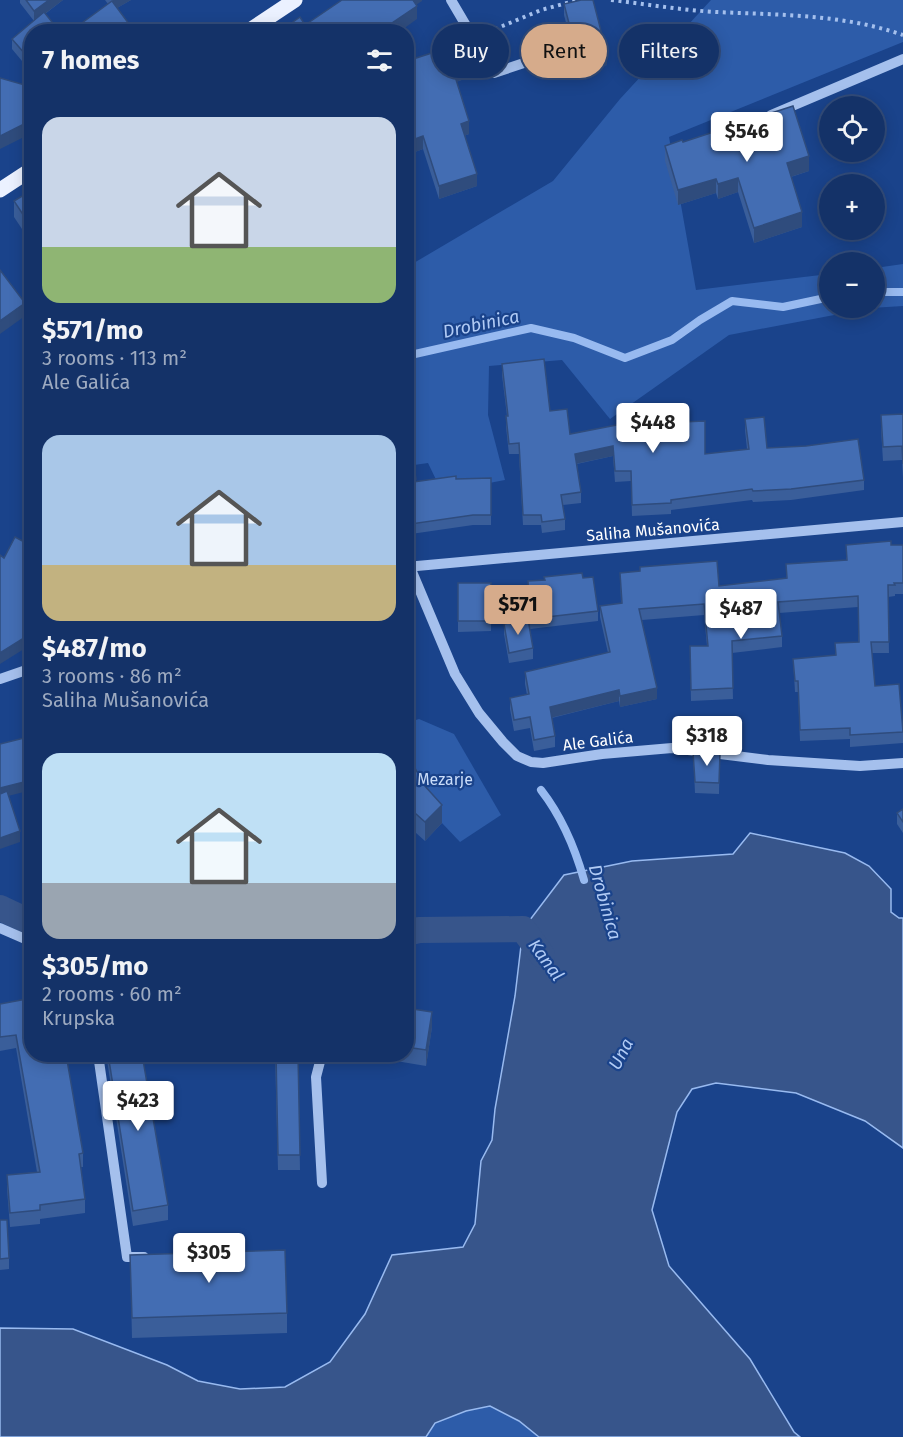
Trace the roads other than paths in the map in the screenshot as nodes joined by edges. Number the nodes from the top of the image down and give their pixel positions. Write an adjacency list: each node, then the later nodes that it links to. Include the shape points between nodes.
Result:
1 (295, 0): 3 (main road)
2 (451, 0): 5 (street, via 494,73)
3 (259, 24)
4 (903, 58): 6 (street)
5 (521, 64)
6 (763, 118)
7 (24, 174): 8 (main road)
8 (0, 190)
9 (903, 522): 10 (street, Saliha Mušanovića)
10 (414, 566)
11 (414, 581): 14 (street, Ale Galića, via 455,674 479,713 517,756 531,762 672,748 848,766)
12 (24, 671): 13 (street)
13 (0, 679)
14 (903, 764)
15 (0, 928): 16 (street)
16 (24, 938)
17 (99, 1062): 20 (street, via 127,1257)
18 (320, 1062): 19 (street, via 316,1077)
19 (322, 1183)
20 (150, 1257)

